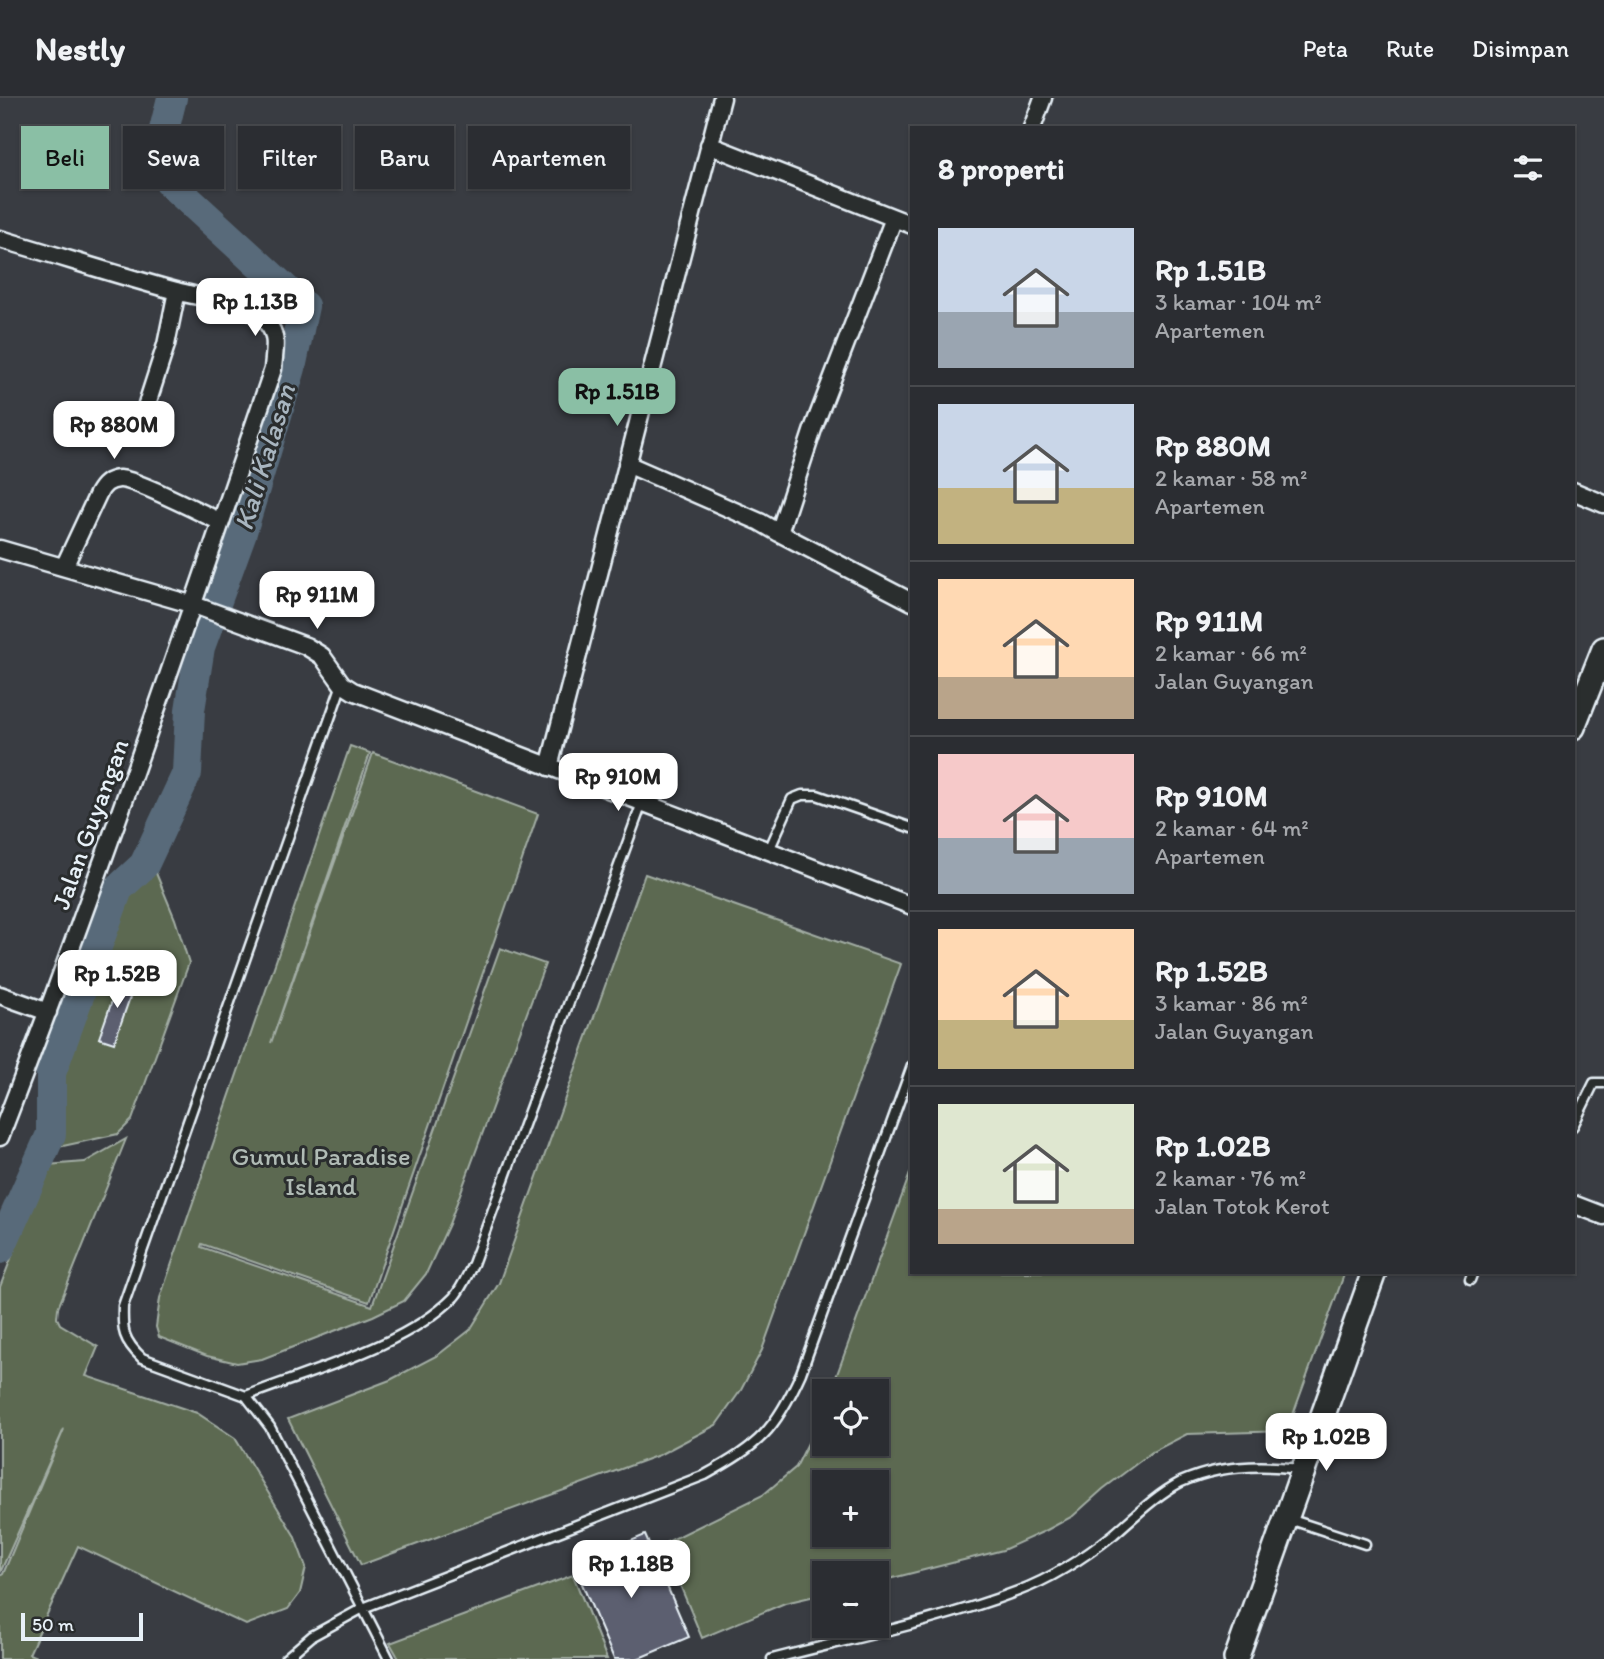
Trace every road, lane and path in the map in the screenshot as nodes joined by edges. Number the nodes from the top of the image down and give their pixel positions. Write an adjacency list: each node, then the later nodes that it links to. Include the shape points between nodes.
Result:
1 (722, 98): 4 (street)
2 (1043, 98): 3 (street)
3 (1033, 126)
4 (709, 145): 5 (street); 10 (street)
5 (894, 218): 6 (street); 14 (street, via 813,429)
6 (910, 224)
7 (0, 239): 8 (street, Jalan Guyangan)
8 (177, 291): 9 (street); 13 (street, Jalan Guyangan, via 252,312 269,325 276,338 273,369)
9 (147, 404)
10 (627, 464): 14 (street); 22 (street)
11 (1575, 492): 12 (street)
12 (1604, 504)
13 (221, 522): 16 (street, via 128,480 110,481 98,494); 18 (street, Jalan Guyangan)
14 (779, 533): 17 (street)
15 (0, 549): 16 (street)
16 (64, 567): 18 (street)
17 (910, 601)
18 (199, 607): 20 (street, via 306,646 322,656); 28 (street, Jalan Guyangan)
19 (1604, 649): 21 (main road)
20 (342, 684): 22 (street); 36 (lane, via 123,1306 122,1331 142,1358)
21 (1575, 722)
22 (549, 767): 23 (street)
23 (642, 803): 25 (street); 36 (lane, via 473,1264 456,1295 432,1316 391,1340)
24 (910, 827): 25 (lane, via 817,794 802,794 792,799)
25 (769, 850): 26 (street)
26 (910, 905)
27 (0, 995): 28 (street)
28 (48, 1012): 32 (street, Jalan Guyangan)
29 (910, 1072): 40 (lane, via 801,1373 766,1435 705,1475)
30 (1604, 1083): 31 (lane, via 1594,1083)
31 (1575, 1122)
32 (0, 1137)
33 (1575, 1205): 34 (street)
34 (1604, 1216)
35 (1373, 1274): 37 (main road)
36 (246, 1396): 40 (lane, via 270,1427)
37 (1304, 1469): 38 (main road); 43 (lane, via 1268,1465 1221,1469 1181,1482 1073,1564 1020,1591)
38 (1286, 1518): 39 (lane); 44 (main road)
39 (1365, 1544)
40 (363, 1608): 41 (lane, via 312,1636); 42 (lane)
41 (285, 1659)
42 (389, 1659)
43 (772, 1659)
44 (1236, 1659)

